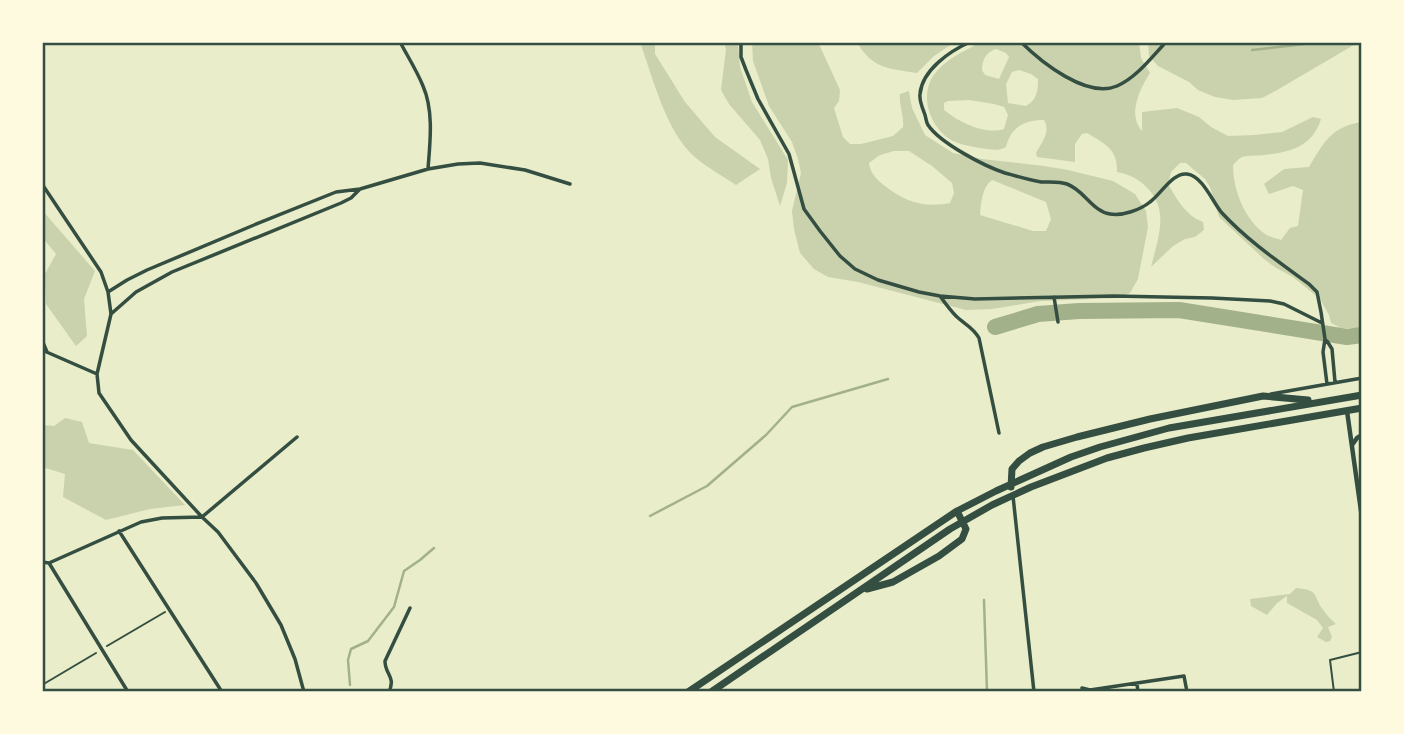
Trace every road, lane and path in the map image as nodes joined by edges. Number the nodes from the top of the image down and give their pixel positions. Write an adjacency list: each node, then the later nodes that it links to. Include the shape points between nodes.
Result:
1 (400, 42): 6 (street, via 426,96)
2 (741, 42): 11 (street, via 741,57 758,99 789,154 804,209 820,231 855,269 878,280)
3 (970, 42): 15 (street, via 948,54 922,85 919,96 928,125 942,139 1004,173 1069,184 1108,214 1129,213 1149,203 1178,175 1194,177 1221,212 1317,292)
4 (1021, 42): 5 (street, via 1076,82 1107,89 1132,77)
5 (1166, 42)
6 (428, 169): 8 (street, via 480,163); 9 (street)
7 (42, 184): 10 (street, via 101,272)
8 (570, 184)
9 (360, 189): 10 (street, via 336,192 254,225 127,279); 13 (street, via 351,198 172,272 136,292)
10 (108, 292): 13 (street)
11 (940, 296): 12 (street); 28 (street, via 979,338)
12 (1054, 298): 14 (street); 15 (street, via 1270,301)
13 (111, 314): 19 (street)
14 (1058, 322)
15 (1322, 323): 16 (street)
16 (1325, 339): 21 (street, via 1332,349); 22 (street)
17 (42, 340): 18 (street)
18 (44, 351): 19 (street)
19 (97, 374): 35 (street, via 100,393 131,440)
20 (1362, 377): 21 (street)
21 (1335, 382): 22 (street)
22 (1327, 384): 24 (street)
23 (1362, 394): 25 (highway)
24 (1263, 396): 25 (highway); 32 (highway, via 1043,447 1019,461 1012,470)
25 (1319, 401): 32 (highway, via 1169,428 1071,457)
26 (1362, 408): 27 (highway)
27 (1346, 411): 31 (street); 33 (highway, via 1144,447)
28 (999, 433)
29 (1362, 435): 31 (street)
30 (297, 437): 35 (street)
31 (1351, 446): 36 (street)
32 (1011, 484): 33 (highway); 34 (highway)
33 (1013, 495): 37 (highway); 53 (street)
34 (957, 511): 37 (highway); 51 (highway)
35 (202, 517): 38 (street, via 162,518); 49 (street, via 256,583 281,625)
36 (1362, 518)
37 (963, 522): 41 (highway); 41 (highway, via 962,539 939,556 893,582)
38 (119, 531): 40 (street); 48 (street)
39 (42, 562): 40 (street)
40 (49, 563): 47 (street)
41 (858, 593): 52 (highway)
42 (410, 608): 50 (street, via 385,661 392,677)
43 (1362, 652): 56 (path, via 1330,660)
44 (1137, 684): 46 (street); 54 (street); 55 (street, via 1184,676)
45 (1082, 688): 46 (street)
46 (1090, 691)
47 (128, 692)
48 (222, 692)
49 (304, 692)
50 (389, 692)
51 (688, 692)
52 (711, 692)
53 (1038, 692)
54 (1138, 692)
55 (1187, 692)
56 (1334, 692)

